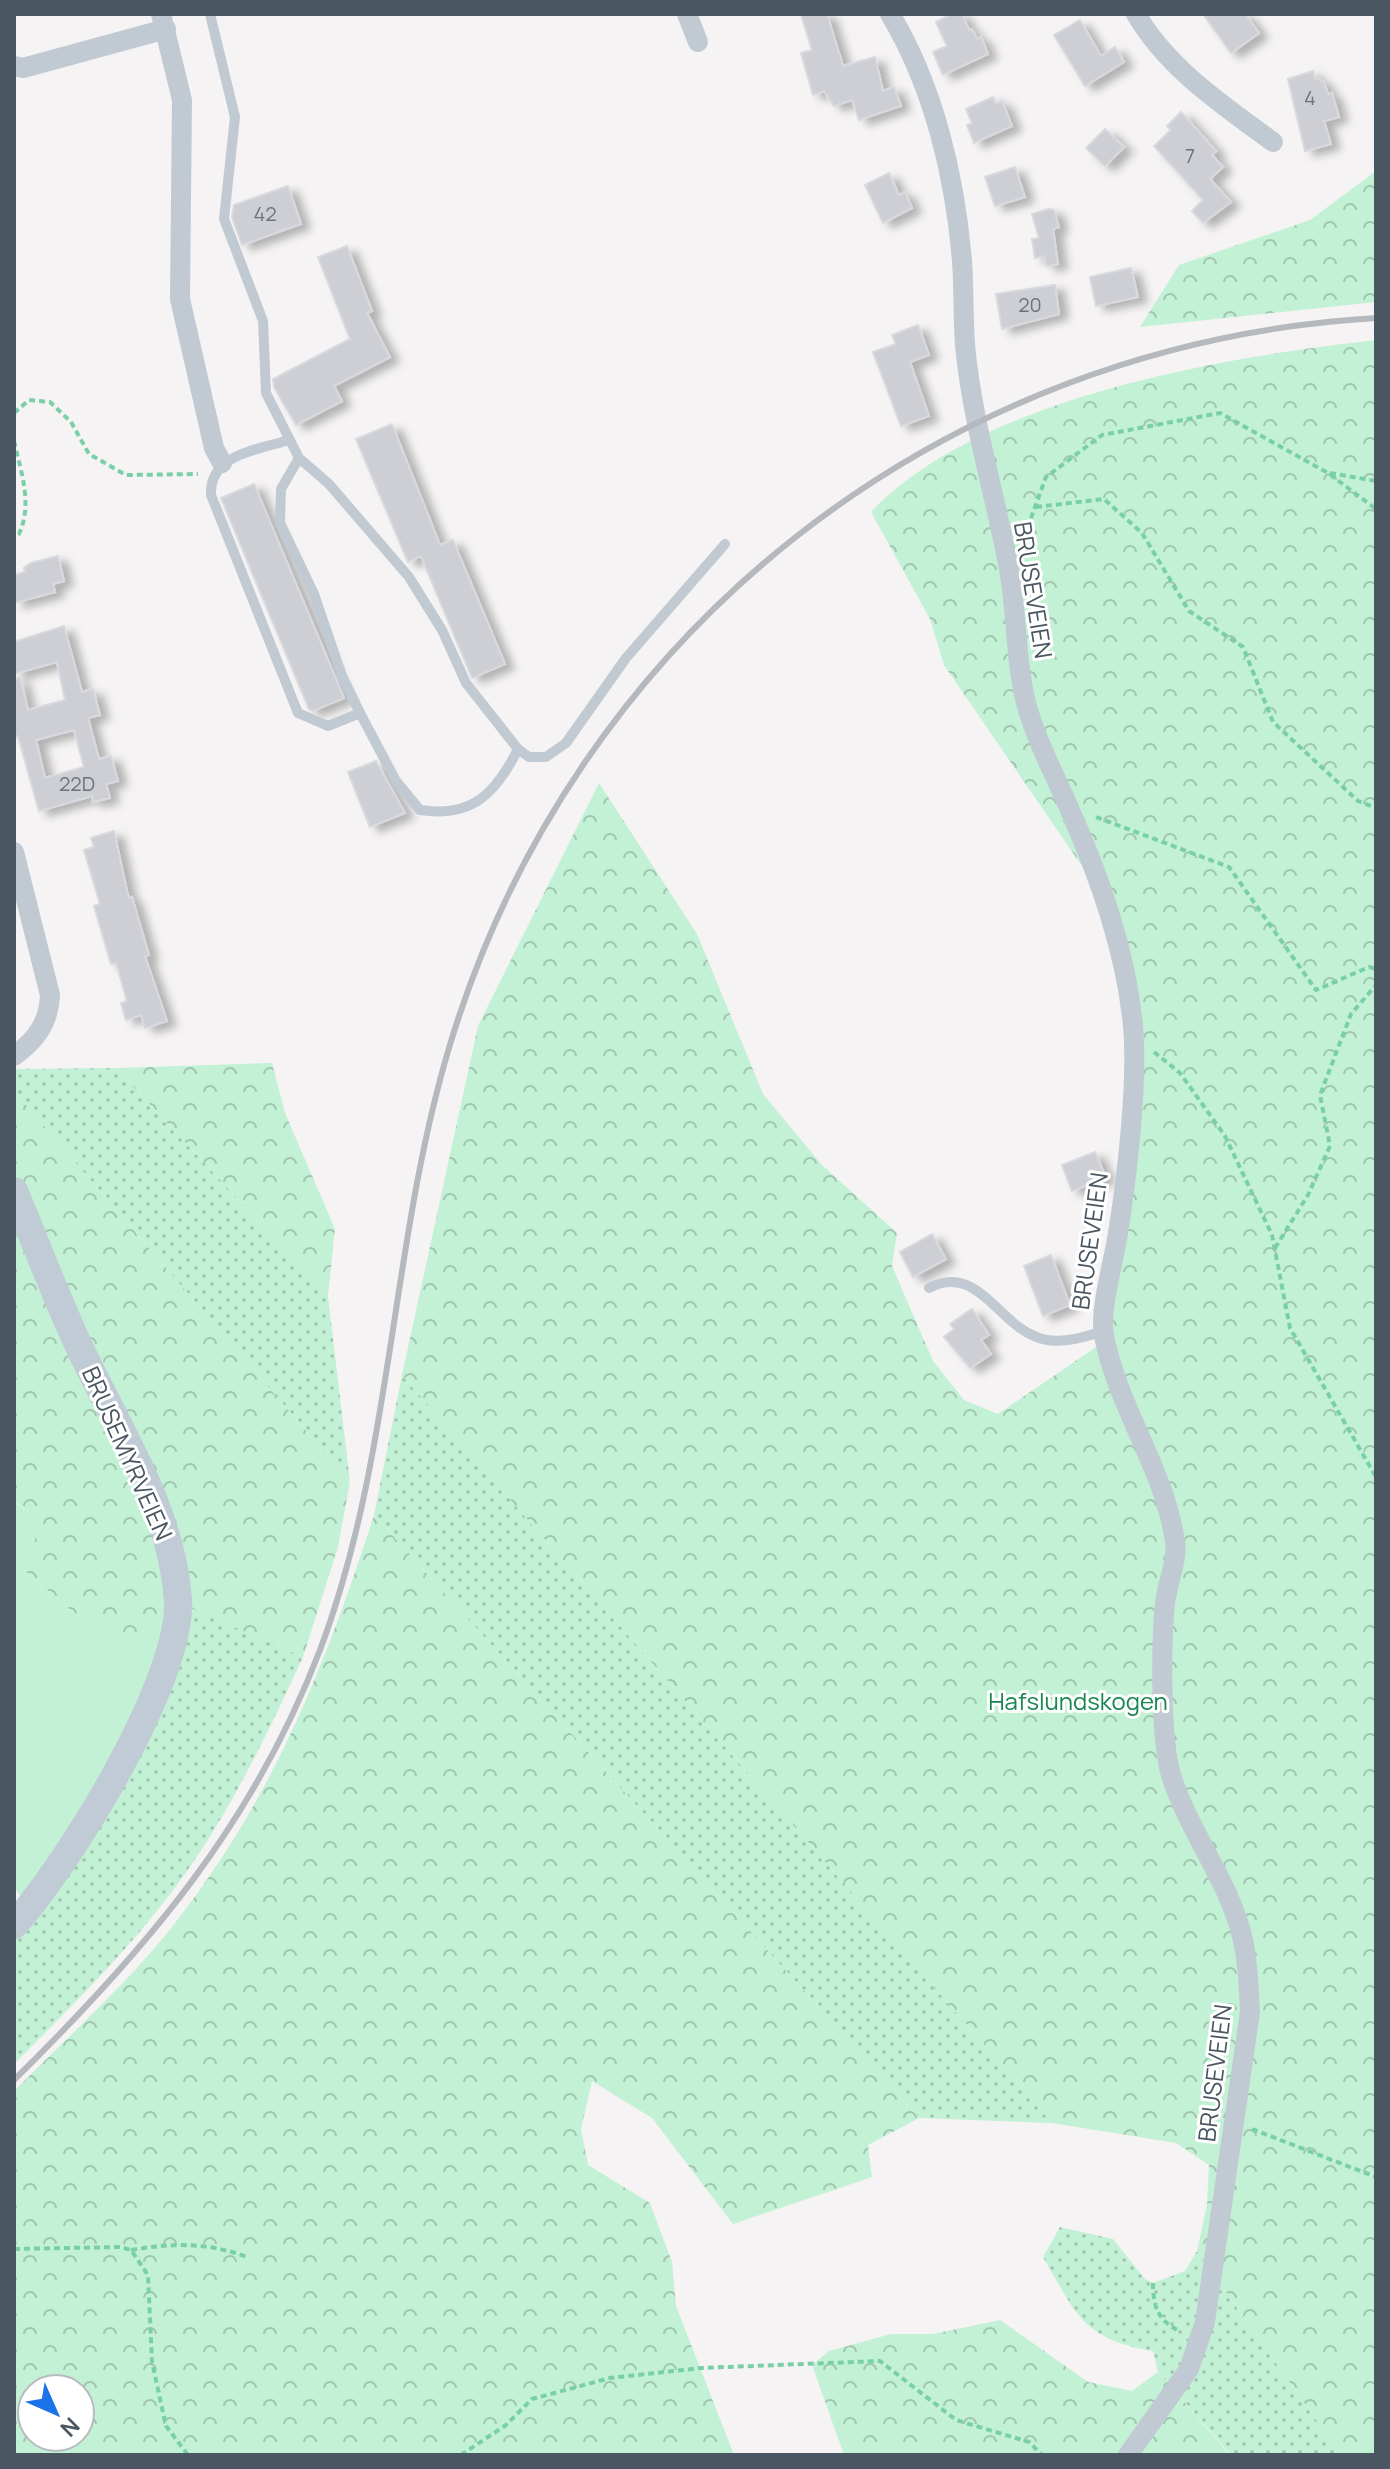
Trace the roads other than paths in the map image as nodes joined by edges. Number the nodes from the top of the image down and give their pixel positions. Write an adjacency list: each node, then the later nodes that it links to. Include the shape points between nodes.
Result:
1 (210, 14): 9 (lane, via 235,117 224,219 263,321 266,393)
2 (687, 14): 6 (street)
3 (890, 14): 19 (street, BRUSEVEIEN, via 924,87 957,213 970,375 1009,570 1025,700 1108,904 1129,994 1134,1035 1121,1216)
4 (1136, 14): 8 (street, via 1176,65)
5 (164, 21): 7 (street, via 23,68); 11 (street, via 182,100 180,299)
6 (698, 42)
7 (14, 66)
8 (1273, 142)
9 (289, 440): 10 (lane); 11 (lane)
10 (299, 458): 13 (lane, via 281,489 280,523); 14 (lane, via 329,484 409,577 466,683)
11 (218, 468): 13 (lane, via 211,495 298,713 328,726)
12 (725, 544): 14 (lane, via 626,658 566,743 546,757 529,757)
13 (360, 713): 14 (lane, via 396,781 420,810 444,814 473,806 504,778)
14 (518, 749)
15 (14, 852): 16 (street, via 50,995 49,1015 39,1034)
16 (14, 1056)
17 (14, 1191): 20 (street, BRUSEMYRVEIEN, via 76,1340 149,1489 171,1551 178,1602 165,1664 132,1742 77,1841)
18 (929, 1288): 19 (lane, via 959,1280 1017,1327 1046,1340)
19 (1103, 1331): 21 (street, BRUSEVEIEN, via 1127,1409 1150,1455 1175,1541 1163,1623 1165,1745 1171,1777 1243,1939 1250,2012 1202,2335 1180,2386)
20 (14, 1925)
21 (1128, 2455)

